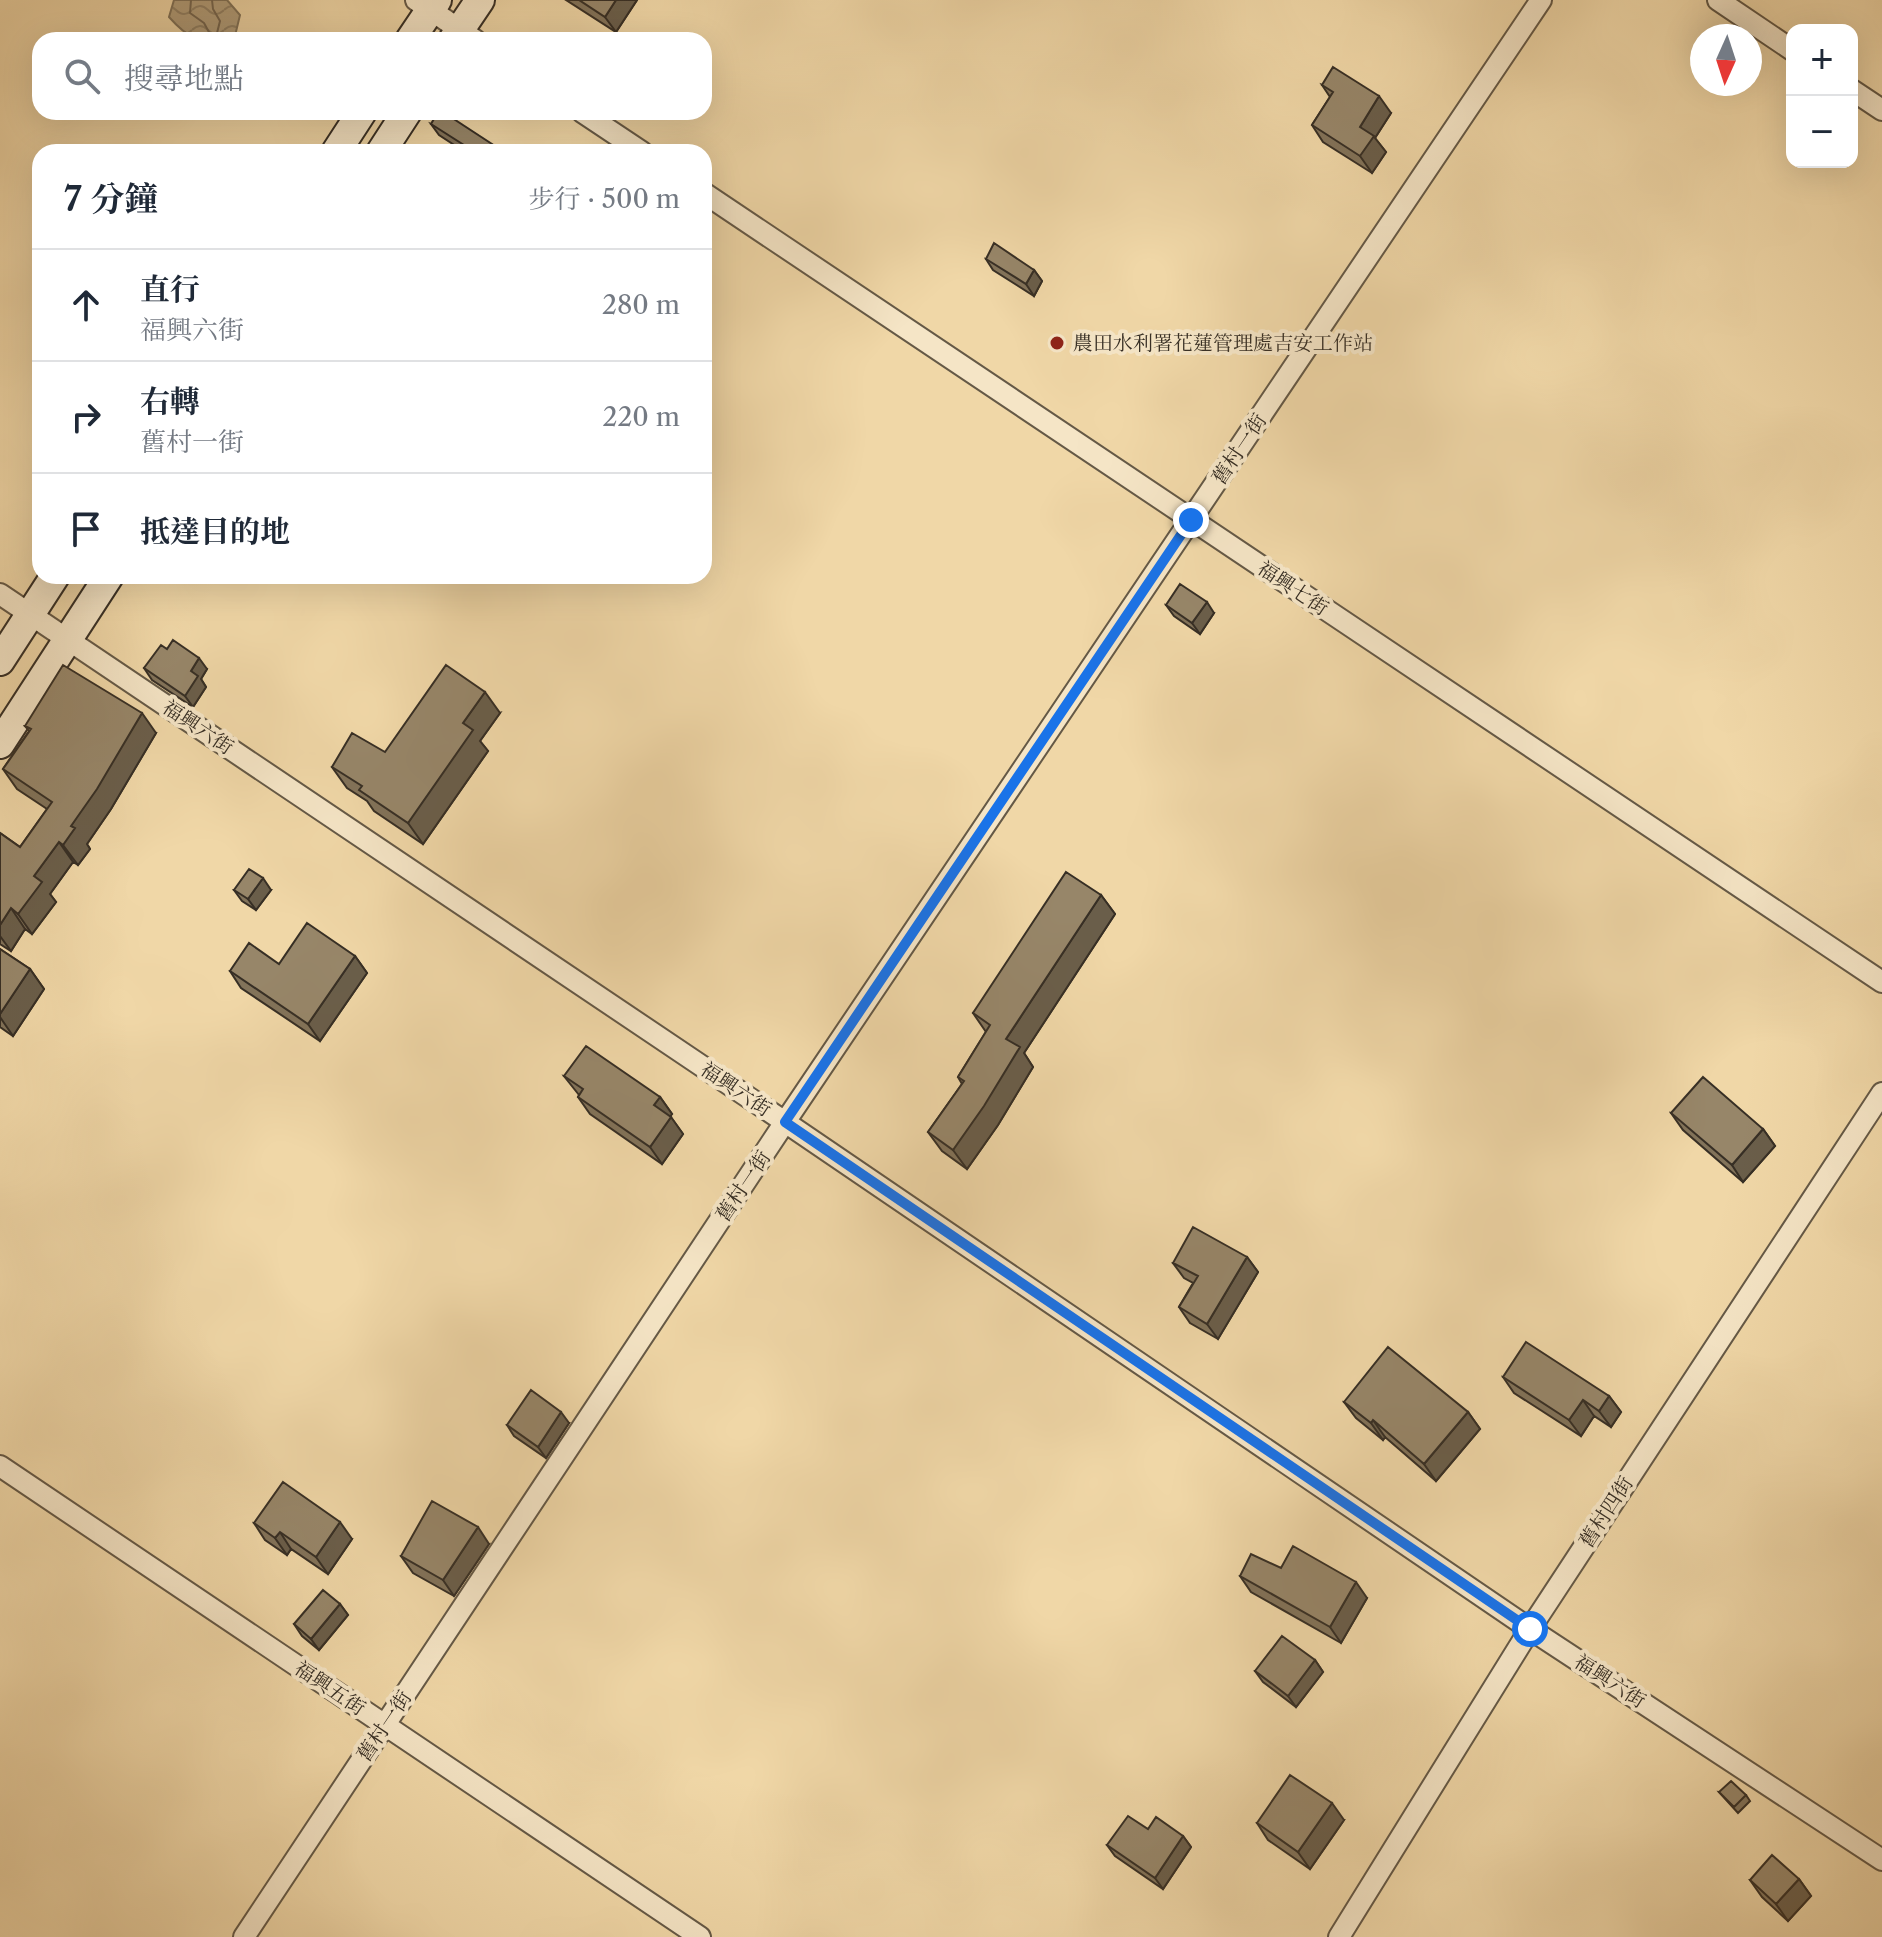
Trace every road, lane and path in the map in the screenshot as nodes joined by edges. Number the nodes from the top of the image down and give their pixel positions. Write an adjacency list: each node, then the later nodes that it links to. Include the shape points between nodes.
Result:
1 (480, 0): 7 (street)
2 (1541, 0): 18 (street, 舊村一街)
3 (1718, 0): 8 (street)
4 (428, 3): 5 (street); 6 (street)
5 (414, 32)
6 (457, 32)
7 (464, 32)
8 (1786, 46)
9 (1858, 94): 10 (street)
10 (1882, 110)
11 (357, 120): 14 (street)
12 (402, 120): 15 (street)
13 (594, 120): 16 (street)
14 (341, 144)
15 (386, 144)
16 (630, 144)
17 (712, 198): 18 (street, 福興七街)
18 (1191, 520): 26 (street, 福興七街); 28 (street, 舊村一街)
19 (50, 584): 22 (street)
20 (104, 584): 23 (street)
21 (0, 594): 22 (street, 福興六街)
22 (30, 614): 23 (street, 福興六街); 24 (street)
23 (68, 640): 25 (street); 28 (street, 福興六街)
24 (0, 661)
25 (0, 744)
26 (1882, 982)
27 (1882, 1093): 30 (street, 舊村四街)
28 (785, 1122): 30 (street, 福興六街); 31 (street, 舊村一街)
29 (0, 1466): 31 (street, 福興五街)
30 (1530, 1629): 32 (street, 福興六街); 35 (street, 舊村四街)
31 (385, 1725): 33 (street, 舊村一街); 34 (street, 福興五街)
32 (1882, 1860)
33 (244, 1937)
34 (700, 1937)
35 (1339, 1937)

